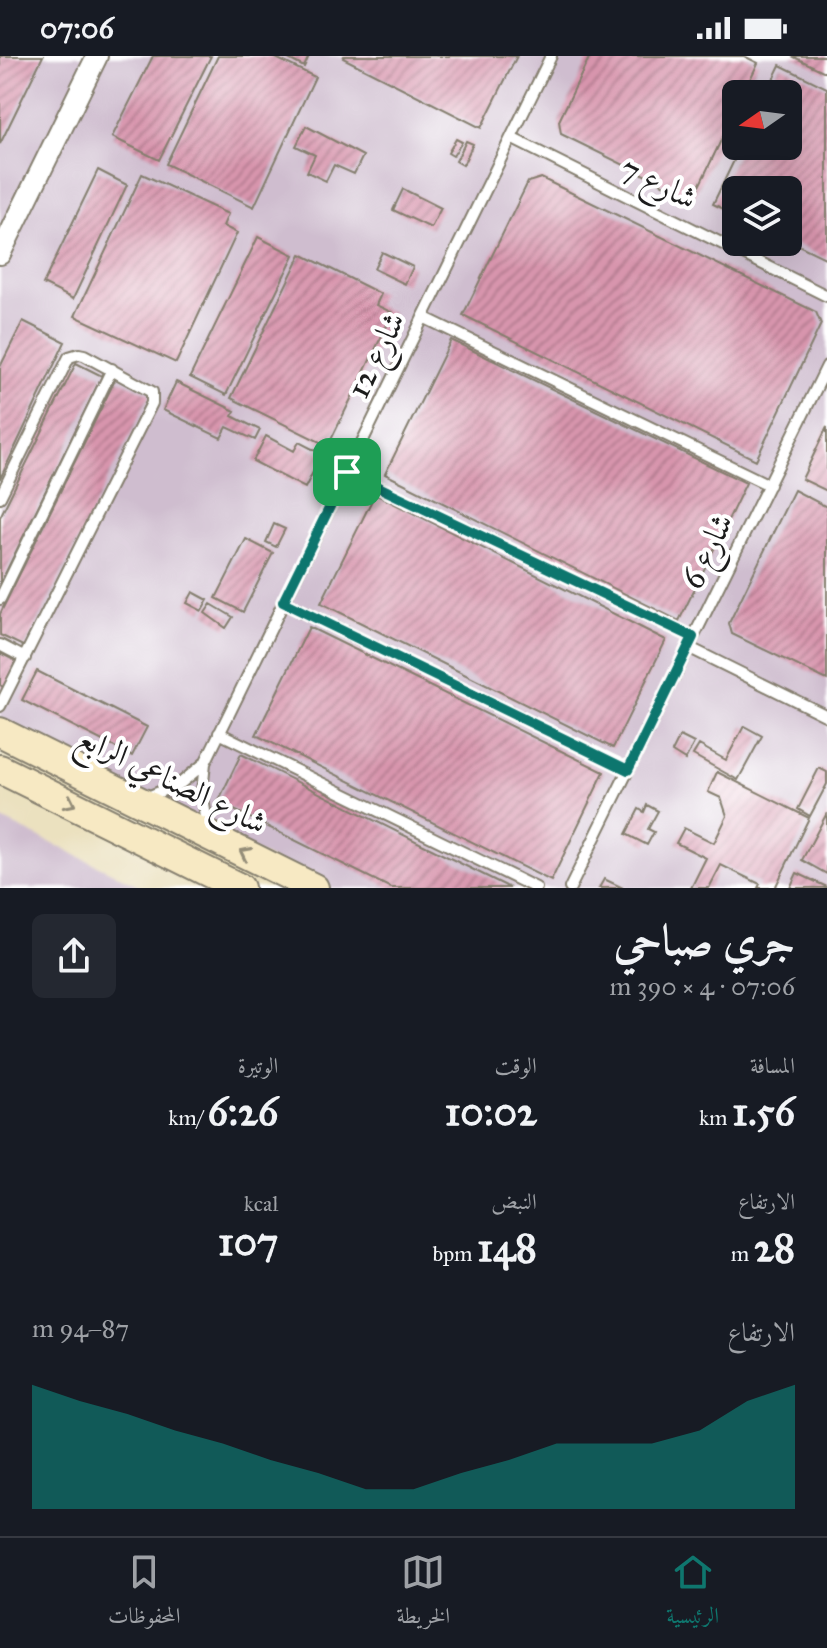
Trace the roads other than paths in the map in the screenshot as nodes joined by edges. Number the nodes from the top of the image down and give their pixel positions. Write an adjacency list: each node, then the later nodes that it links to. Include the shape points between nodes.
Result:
1 (97, 56): 4 (street)
2 (551, 56): 3 (lane, شارع 12)
3 (511, 138): 5 (lane, شارع 7); 6 (lane, شارع 12)
4 (0, 254)
5 (827, 296)
6 (423, 317): 9 (lane, شارع 12); 10 (lane)
7 (827, 366): 10 (lane, شارع 6)
8 (112, 369): 11 (lane, via 84,355 69,357); 12 (lane); 16 (lane, via 146,386 154,399)
9 (347, 472): 13 (lane, شارع 12); 14 (lane)
10 (769, 485): 14 (lane, شارع 6)
11 (0, 497)
12 (0, 599)
13 (283, 602): 19 (lane, شارع 12); 23 (lane)
14 (691, 642): 18 (lane); 23 (lane, شارع 6)
15 (0, 645): 16 (lane)
16 (25, 658): 17 (lane)
17 (0, 706)
18 (827, 716)
19 (219, 733): 21 (lane, شارع 12); 28 (lane)
20 (3, 741): 24 (main road, شارع الصناعي الرابع)
21 (205, 763): 24 (lane, شارع 12, via 167,791); 25 (lane, شارع 12, via 202,792)
22 (0, 769): 26 (main road, شارع الصناعي الرابع, one-way to 26)
23 (628, 770): 29 (lane, شارع 6)
24 (137, 800): 25 (main road, شارع الصناعي الرابع)
25 (210, 835): 27 (main road, شارع الصناعي الرابع, one-way to 25)
26 (240, 888)
27 (314, 888)
28 (536, 888)
29 (570, 888)

